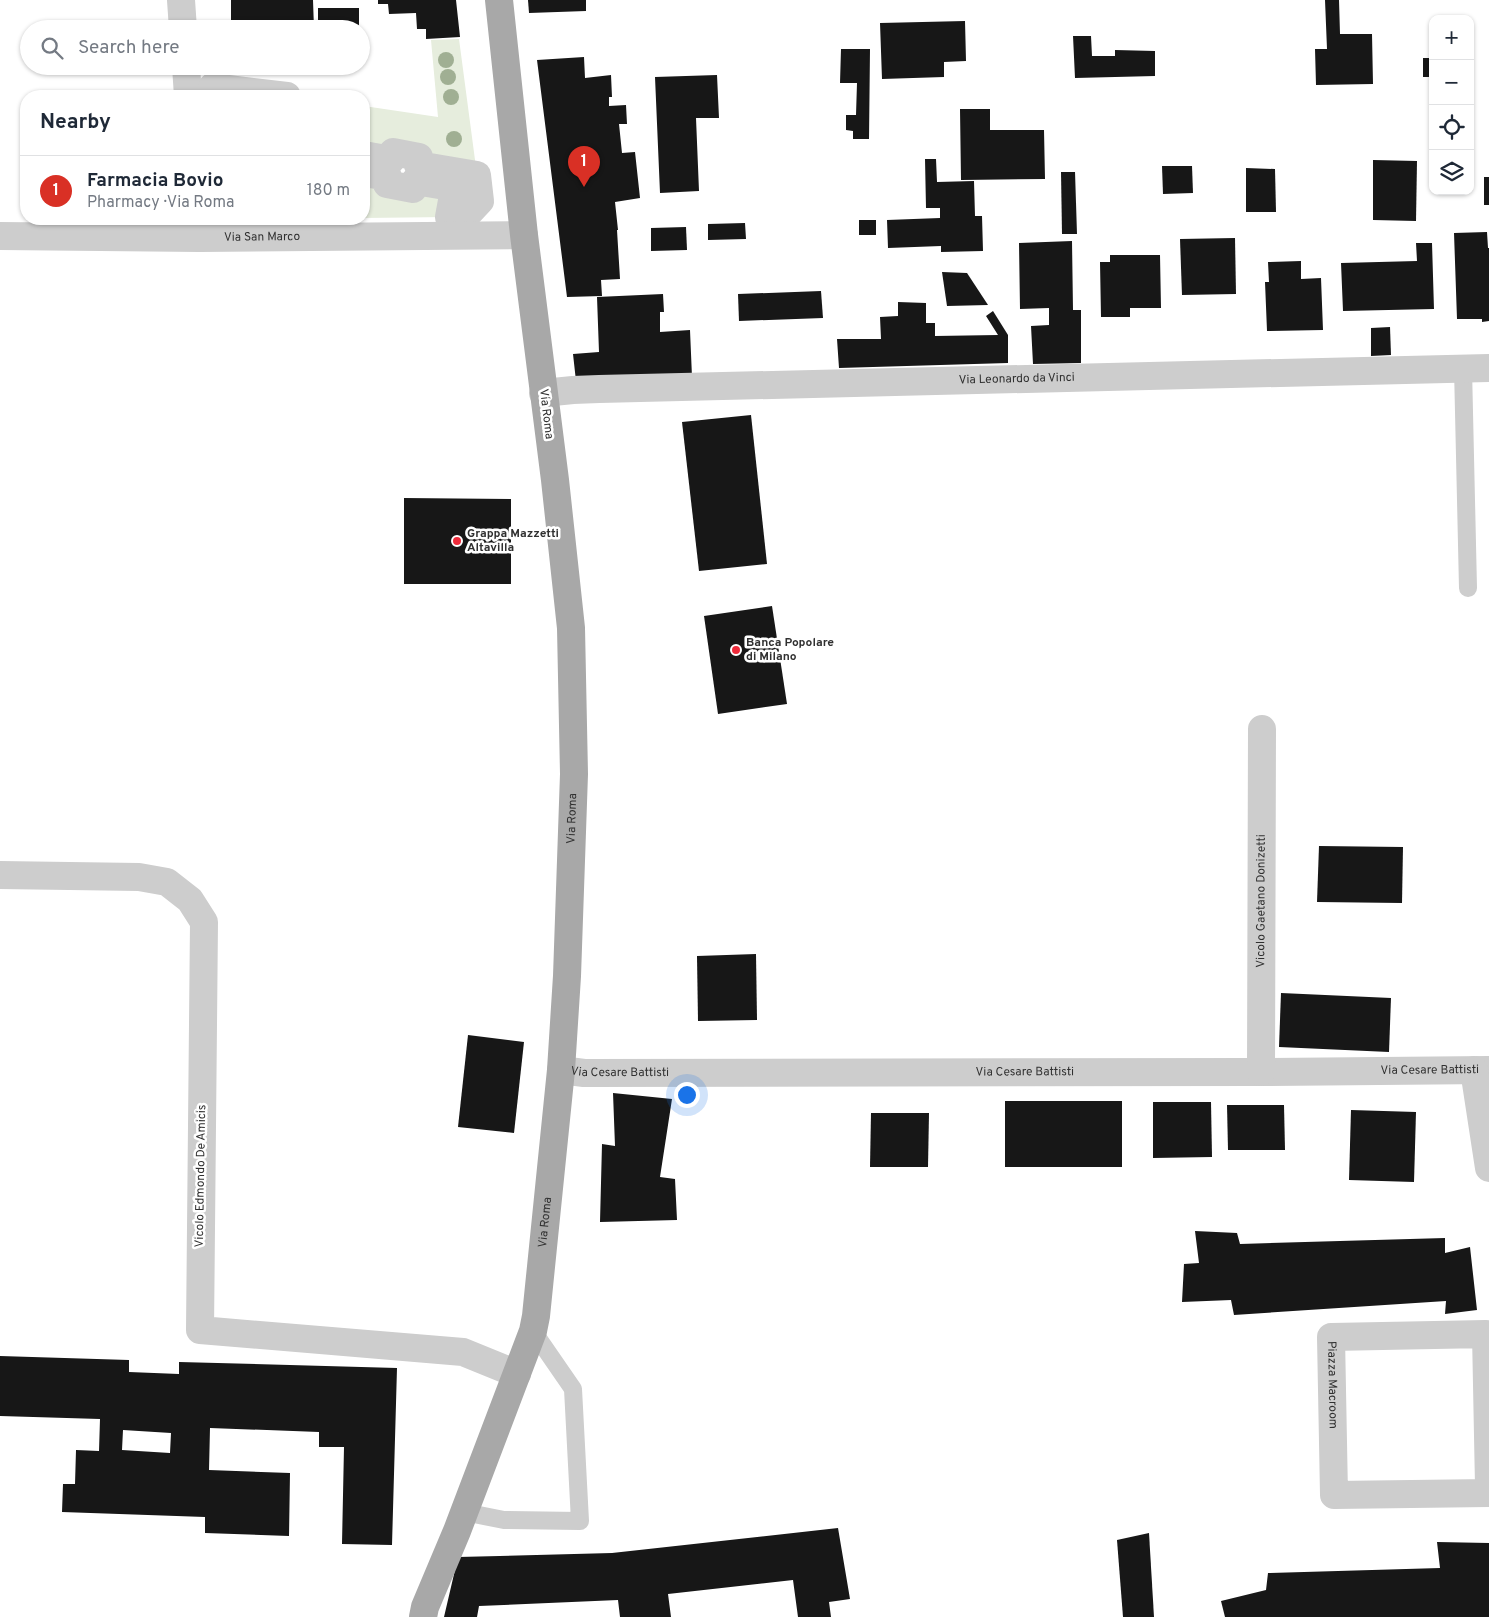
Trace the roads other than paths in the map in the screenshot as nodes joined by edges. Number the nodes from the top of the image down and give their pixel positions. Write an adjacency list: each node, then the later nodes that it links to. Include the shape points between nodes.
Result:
1 (181, 0): 3 (street)
2 (499, 0): 12 (main road, Via Roma)
3 (182, 20)
4 (187, 75): 5 (street)
5 (188, 90)
6 (213, 90): 7 (street, via 212,86)
7 (242, 90)
8 (370, 156): 9 (street, via 391,160 393,152 419,157 418,165 477,175 480,201 466,216 449,217 453,195 446,186 415,181 413,189 387,184 388,177)
9 (370, 174)
10 (199, 229): 11 (street, Via San Marco); 12 (street, Via San Marco)
11 (0, 236)
12 (524, 236): 14 (main road, Via Roma)
13 (1476, 368): 14 (street, Via Leonardo da Vinci, via 599,389); 15 (lane)
14 (544, 393): 18 (main road, Via Roma, via 571,628 573,706 568,976)
15 (1468, 588)
16 (1262, 729): 20 (street, Vicolo Gaetano Donizetti)
17 (0, 875): 23 (street, Vicolo Edmondo De Amicis, via 139,877 167,882 190,900 204,922 200,1330 463,1352)
18 (561, 1070): 20 (street, Via Cesare Battisti, via 584,1073); 22 (main road, Via Roma)
19 (1482, 1070): 20 (street, Via Cesare Battisti); 21 (street)
20 (1260, 1072)
21 (1489, 1168)
22 (533, 1331): 23 (main road, Via Roma); 26 (lane, via 573,1389 580,1521 504,1520)
23 (517, 1374): 26 (main road, Via Roma)
24 (1489, 1486): 25 (street, Piazza Macroom, via 1486,1334 1331,1337 1334,1495)
25 (1489, 1493)
26 (464, 1512): 27 (main road, Via Roma)
27 (423, 1617)

